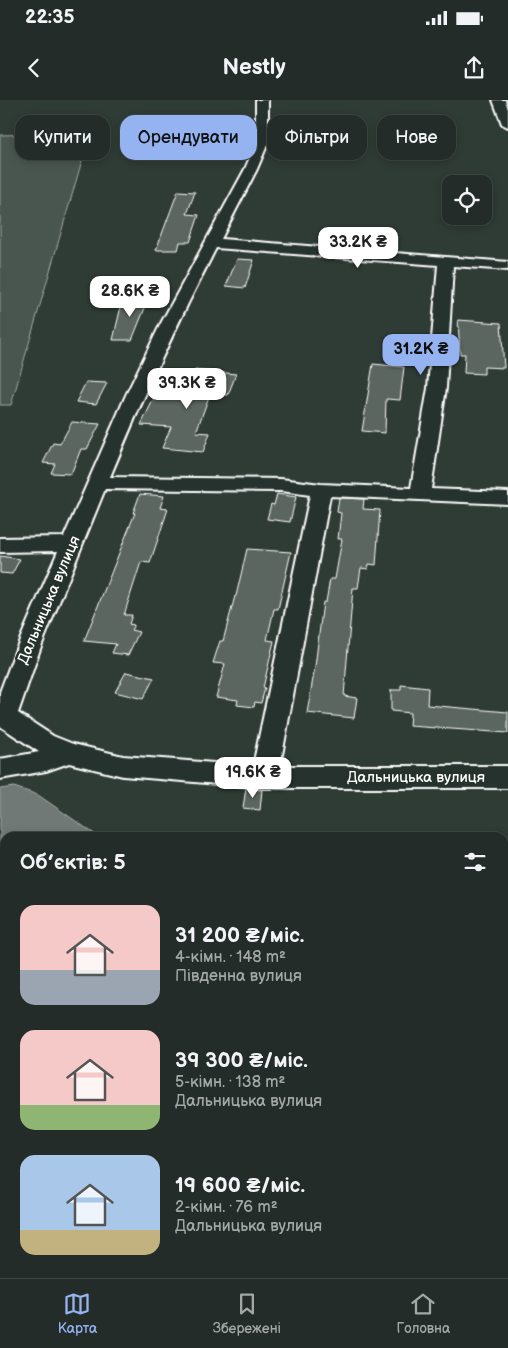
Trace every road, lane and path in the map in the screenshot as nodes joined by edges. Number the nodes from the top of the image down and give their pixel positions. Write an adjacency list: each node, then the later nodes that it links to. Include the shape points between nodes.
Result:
1 (262, 100): 4 (street, Дальницька вулиця, via 262,143)
2 (499, 100): 3 (street)
3 (508, 124)
4 (211, 243): 5 (street); 7 (street, Дальницька вулиця, via 164,334)
5 (446, 260): 6 (street); 9 (street, via 437,388)
6 (508, 266)
7 (98, 484): 8 (street, via 281,485); 11 (street, Дальницька вулиця)
8 (321, 490): 9 (street); 16 (street)
9 (420, 495): 10 (street)
10 (508, 498)
11 (72, 544): 12 (street); 13 (street, Дальницька вулиця)
12 (0, 545)
13 (2, 719): 14 (street, Дальницька вулиця)
14 (68, 753): 15 (street, via 46,761); 16 (street, Дальницька вулиця, via 123,766)
15 (0, 769)
16 (264, 777): 17 (street, Дальницька вулиця)
17 (508, 777)

